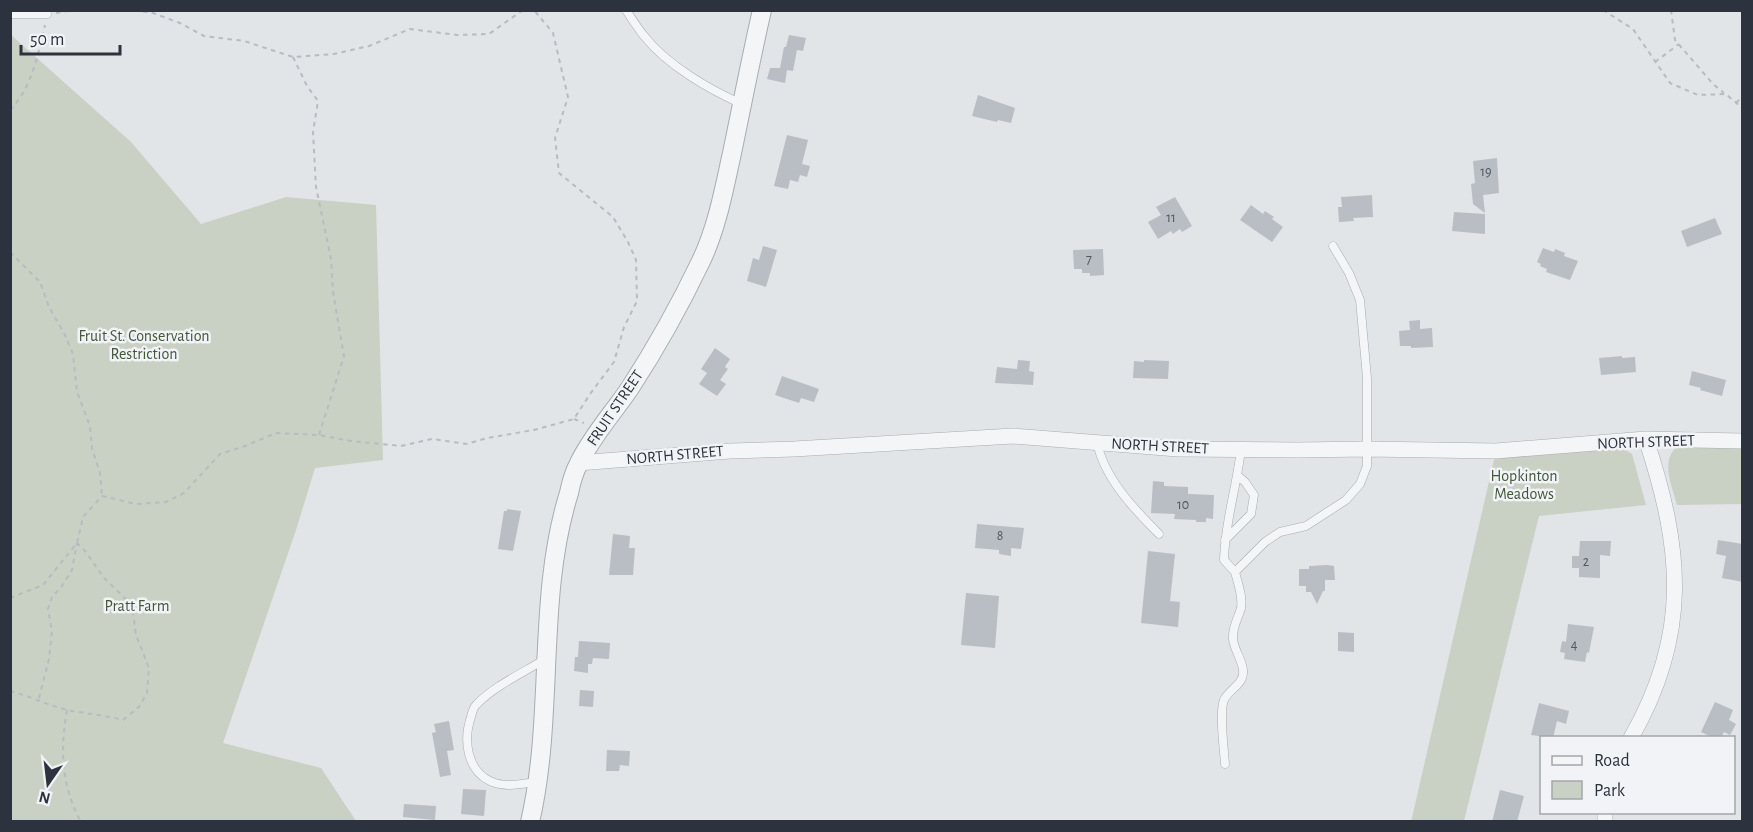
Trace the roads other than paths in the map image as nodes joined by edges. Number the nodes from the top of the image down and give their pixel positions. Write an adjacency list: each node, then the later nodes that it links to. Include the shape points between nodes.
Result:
1 (626, 10): 5 (lane, via 646,39 681,70)
2 (762, 10): 5 (street, FRUIT STREET)
3 (10, 14): 4 (lane)
4 (47, 14)
5 (742, 104): 12 (street, FRUIT STREET, via 712,237 647,360)
6 (1333, 246): 11 (lane, via 1360,300 1367,378)
7 (1646, 439): 8 (street, NORTH STREET); 11 (street, NORTH STREET, via 1496,451); 18 (street, via 1672,540 1675,605 1656,687)
8 (1743, 441)
9 (1097, 442): 10 (street, NORTH STREET, via 1178,449); 12 (street, NORTH STREET, via 994,436); 14 (lane, via 1100,459 1118,487)
10 (1240, 449): 11 (street, NORTH STREET); 13 (lane)
11 (1367, 449): 16 (lane, via 1367,466 1360,484 1346,500 1306,526 1280,532)
12 (579, 463): 17 (street, FRUIT STREET, via 561,525)
13 (1238, 476): 15 (lane); 15 (lane, via 1254,495 1251,513)
14 (1160, 534)
15 (1225, 540): 16 (lane, via 1224,560)
16 (1235, 572): 19 (lane, via 1241,608 1233,637 1243,670 1241,681 1224,700)
17 (547, 658): 20 (street, FRUIT STREET); 20 (lane, via 474,707 467,730 467,749 477,772 492,782 510,785)
18 (1632, 736)
19 (1225, 764)
20 (537, 782): 21 (street, FRUIT STREET)
21 (530, 822)

